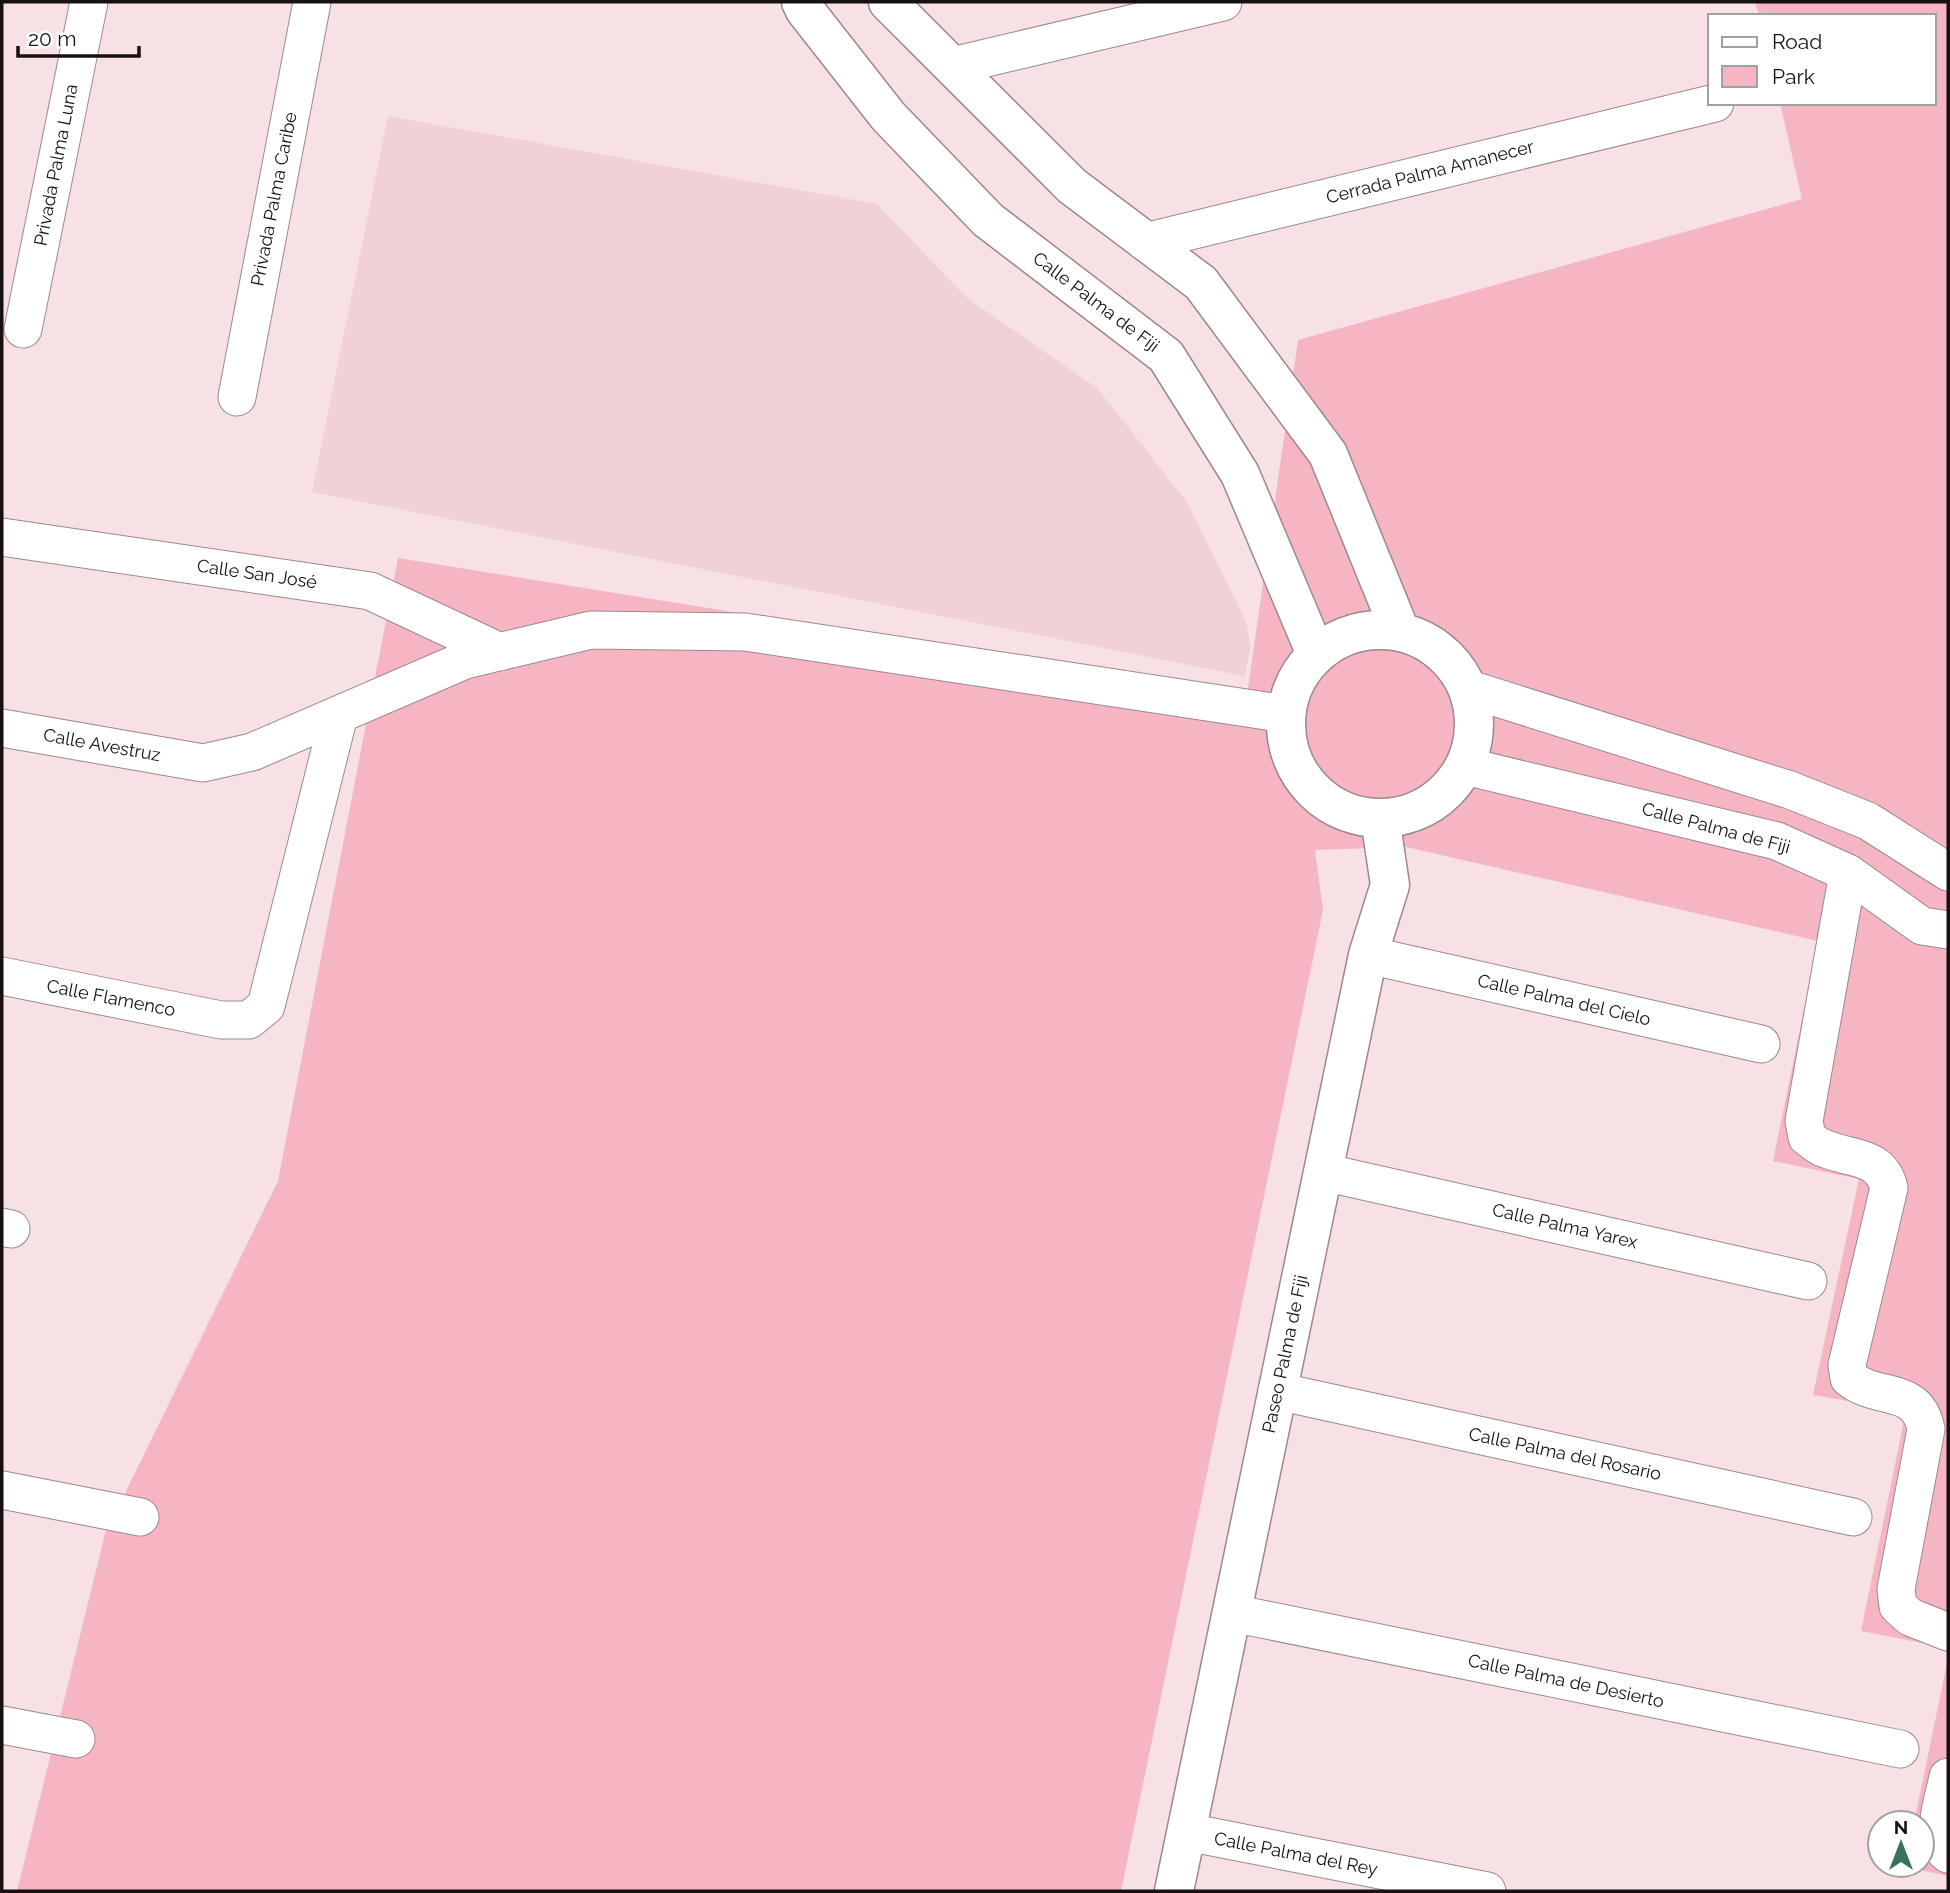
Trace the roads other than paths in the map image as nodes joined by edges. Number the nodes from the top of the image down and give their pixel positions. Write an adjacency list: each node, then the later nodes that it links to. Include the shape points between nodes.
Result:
1 (89, 2): 9 (street, Privada Palma Luna)
2 (312, 2): 10 (street, Privada Palma Caribe)
3 (801, 2): 14 (street, Calle Palma de Fiji, via 888,116 988,220 1166,356 1240,474)
4 (888, 2): 6 (street)
5 (1223, 2): 6 (street)
6 (952, 66): 8 (street, via 1072,186)
7 (1708, 105): 8 (street, Cerrada Palma Amanecer)
8 (1145, 242): 12 (street, via 1201,283 1328,454)
9 (23, 329)
10 (237, 397)
11 (2, 537): 13 (street, Calle San José, via 370,591)
12 (1400, 631): 14 (street, via 1355,632); 15 (street, via 1440,650)
13 (500, 652): 16 (street, via 591,631 746,632); 17 (street, via 465,660)
14 (1316, 654): 16 (street, via 1301,672)
15 (1469, 689): 19 (street, via 1474,741); 21 (street, via 1790,790 1868,821)
16 (1286, 714): 20 (street, via 1287,740 1295,765 1310,786 1330,803 1354,814)
17 (339, 715): 18 (street, Calle Avestruz, via 252,752 203,763); 25 (street, Calle Flamenco, via 266,1006 249,1020 221,1020)
18 (2, 728)
19 (1465, 766): 20 (street, via 1430,804); 22 (street, Calle Palma de Fiji, via 1777,841)
20 (1380, 818): 24 (street, Paseo Palma de Fiji, via 1390,885)
21 (1948, 872)
22 (1847, 873): 23 (street, Calle Palma de Fiji, via 1922,926); 34 (street, via 1804,1121 1807,1137 1819,1147 1877,1165 1886,1175 1889,1188 1847,1365 1849,1378 1858,1386 1912,1401 1923,1414 1926,1429 1896,1589 1898,1606 1910,1617)
23 (1948, 930)
24 (1368, 955): 26 (street, Calle Palma del Cielo); 27 (street, Paseo Palma de Fiji)
25 (2, 976)
26 (1761, 1044)
27 (1323, 1172): 28 (street, Calle Palma Yarex); 29 (street, Paseo Palma de Fiji)
28 (1808, 1281)
29 (1277, 1391): 32 (street, Calle Palma del Rosario); 33 (street, Paseo Palma de Fiji)
30 (2, 1490): 31 (street)
31 (140, 1517)
32 (1853, 1517)
33 (1231, 1613): 37 (street, Calle Palma de Desierto); 39 (street, Paseo Palma de Fiji)
34 (1948, 1632)
35 (2, 1725): 36 (street)
36 (76, 1739)
37 (1900, 1749)
38 (1948, 1777): 40 (street, via 1937,1835)
39 (1186, 1832): 41 (street, Paseo Palma de Fiji); 42 (street, Calle Palma del Rey)
40 (1948, 1854)
41 (1174, 1891)
42 (1488, 1891)

